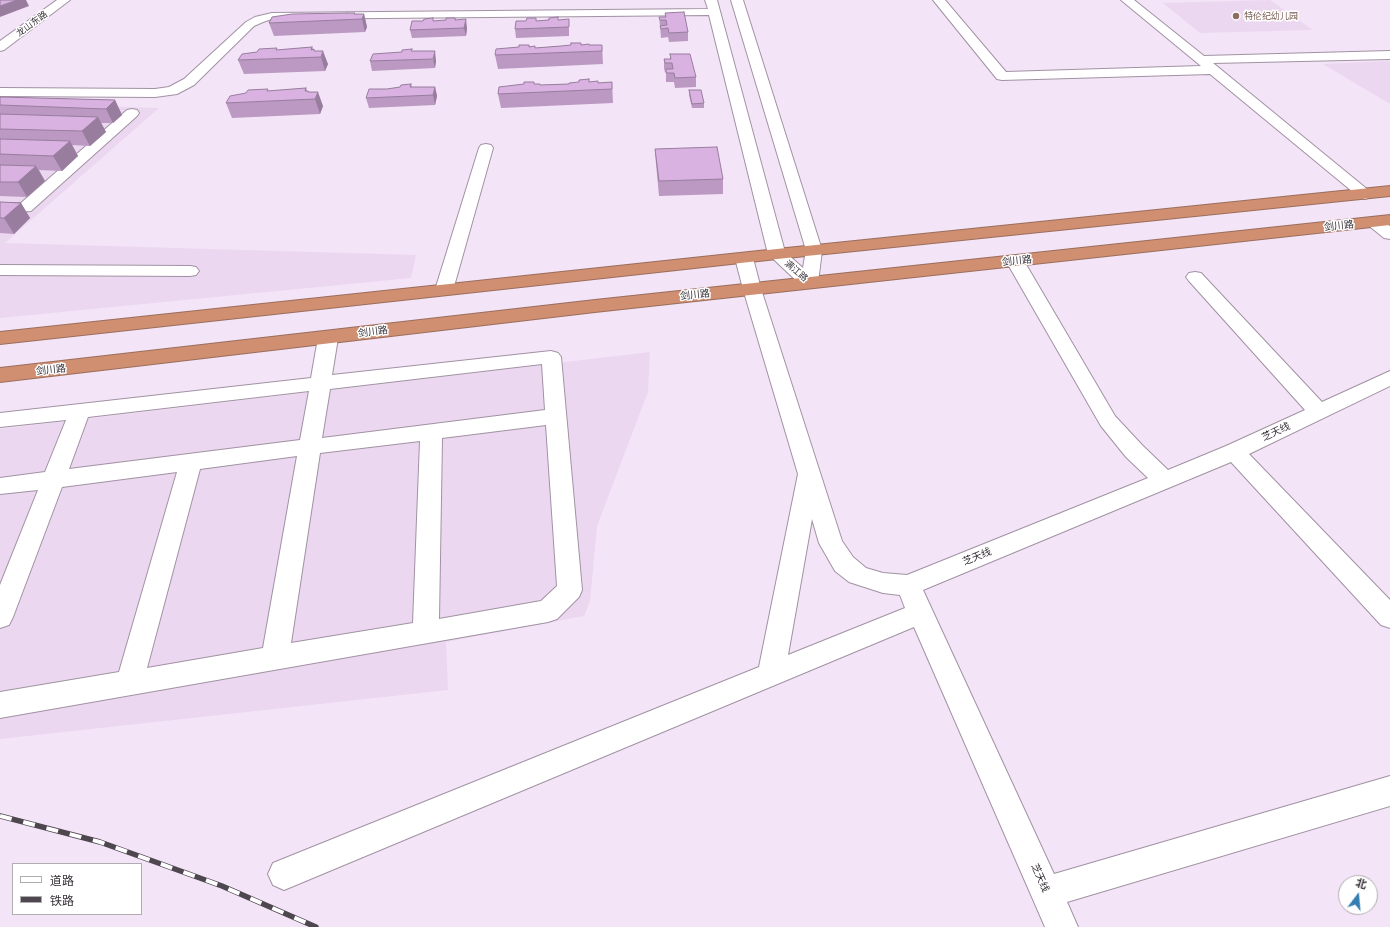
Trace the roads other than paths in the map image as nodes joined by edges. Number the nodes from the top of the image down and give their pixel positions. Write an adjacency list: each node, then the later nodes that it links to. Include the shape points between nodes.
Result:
1 (46, 0): 7 (street, 龙山东路)
2 (64, 0): 8 (street, 龙山东路)
3 (737, 0): 26 (street, 满江路)
4 (939, 0): 11 (street, via 1002,76)
5 (1127, 0): 10 (street)
6 (712, 6): 12 (street, via 276,16 250,24 189,82 172,91); 27 (street, 满江路)
7 (20, 19)
8 (0, 47)
9 (1390, 55): 10 (street)
10 (1201, 60): 11 (street)
11 (1212, 70): 22 (street)
12 (0, 92)
13 (116, 113): 15 (street, via 132,113)
14 (92, 128): 15 (street)
15 (115, 128): 18 (street)
16 (486, 148): 35 (street)
17 (67, 150): 18 (street)
18 (89, 151): 20 (street)
19 (37, 176): 20 (street)
20 (60, 177): 23 (street, via 24,208)
21 (1390, 191): 22 (highway)
22 (1365, 194): 26 (highway)
23 (0, 208)
24 (1382, 221): 25 (street); 29 (highway, 剑川路)
25 (1390, 234)
26 (814, 250): 27 (highway); 33 (street, 满江路)
27 (777, 254): 28 (highway); 33 (street, 满江路)
28 (744, 258): 34 (street); 35 (highway)
29 (1015, 261): 33 (highway, 剑川路); 51 (street, via 1108,421 1134,451)
30 (0, 270): 31 (street)
31 (190, 271)
32 (1195, 277): 42 (street)
33 (809, 283): 34 (highway, 剑川路)
34 (752, 289): 37 (highway, 剑川路); 49 (street)
35 (444, 290): 36 (highway)
36 (0, 338)
37 (328, 338): 38 (highway, 剑川路); 40 (street)
38 (0, 375)
39 (1390, 378): 42 (street, 芝天线)
40 (321, 383): 41 (street); 43 (street, via 551,357); 46 (street)
41 (80, 411): 44 (street); 50 (street)
42 (1319, 412): 47 (street, 芝天线)
43 (556, 416): 45 (street); 57 (street, via 570,590 548,612)
44 (0, 420)
45 (431, 432): 46 (street); 57 (street)
46 (310, 447): 48 (street); 58 (street)
47 (1234, 452): 51 (street, 芝天线); 56 (street)
48 (191, 462): 50 (street); 60 (street)
49 (809, 474): 53 (street, via 832,543 844,564 864,577 883,583); 59 (street)
50 (54, 479): 52 (street); 55 (street)
51 (1165, 480): 53 (street, 芝天线)
52 (0, 486)
53 (908, 585): 54 (street, 芝天线)
54 (920, 613): 59 (street); 64 (street, 芝天线)
55 (0, 617)
56 (1390, 617)
57 (426, 632): 58 (street)
58 (275, 658): 60 (street)
59 (771, 674): 63 (street)
60 (129, 683): 61 (street)
61 (0, 705)
62 (1390, 791): 64 (street)
63 (284, 874)
64 (1046, 892): 65 (street, 芝天线)
65 (1062, 927)

